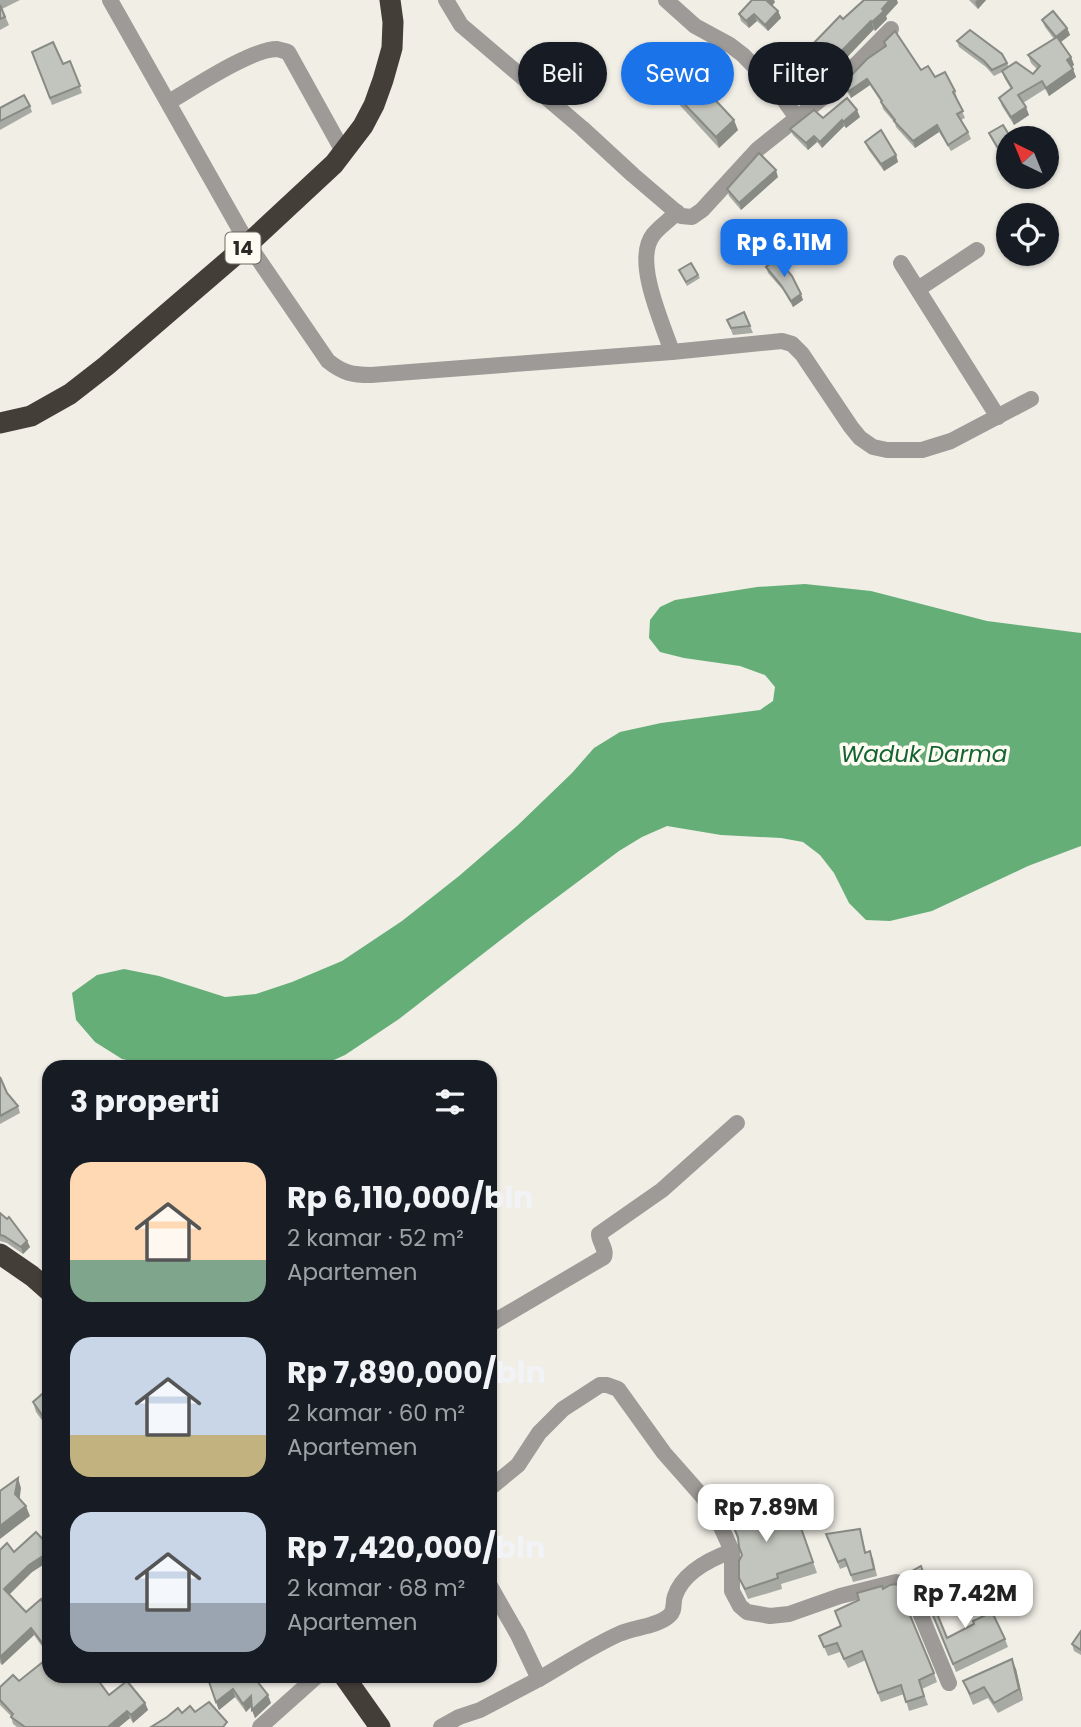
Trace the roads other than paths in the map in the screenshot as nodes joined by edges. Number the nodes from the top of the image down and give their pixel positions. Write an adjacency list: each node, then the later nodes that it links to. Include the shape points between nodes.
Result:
1 (110, 0): 6 (street)
2 (390, 0): 8 (highway, 14, via 392,48 383,80 363,126)
3 (446, 0): 9 (street, via 461,25)
4 (666, 0): 7 (street, via 695,26 743,55)
5 (891, 29): 7 (street)
6 (169, 102): 8 (street, via 236,63 279,49 288,52); 10 (street)
7 (797, 118): 9 (street, via 758,149 702,210 692,217)
8 (344, 153): 10 (highway, 14)
9 (677, 212): 14 (street, via 647,247 648,284)
10 (248, 244): 14 (street, via 328,362 355,375); 17 (highway, 14, via 70,394 31,416)
11 (977, 250): 13 (street)
12 (901, 263): 13 (street)
13 (918, 289): 16 (street)
14 (672, 352): 16 (street, via 771,341 792,344 860,438 887,450 935,447)
15 (1031, 399): 16 (street)
16 (998, 417)
17 (0, 423)
18 (737, 1123): 21 (street, via 662,1190 599,1234 604,1257)
19 (0, 1254): 20 (highway)
20 (42, 1285)
21 (497, 1320)
22 (497, 1482): 23 (street, via 563,1409 607,1385 618,1389 702,1496)
23 (732, 1551): 25 (street, via 708,1562 680,1584 671,1615 620,1633); 28 (street, via 732,1591 747,1612 789,1614 876,1586 906,1584)
24 (497, 1598): 25 (street)
25 (539, 1679): 31 (street)
26 (309, 1683): 29 (street)
27 (349, 1683): 30 (highway)
28 (949, 1683)
29 (260, 1727)
30 (380, 1727)
31 (441, 1727)

